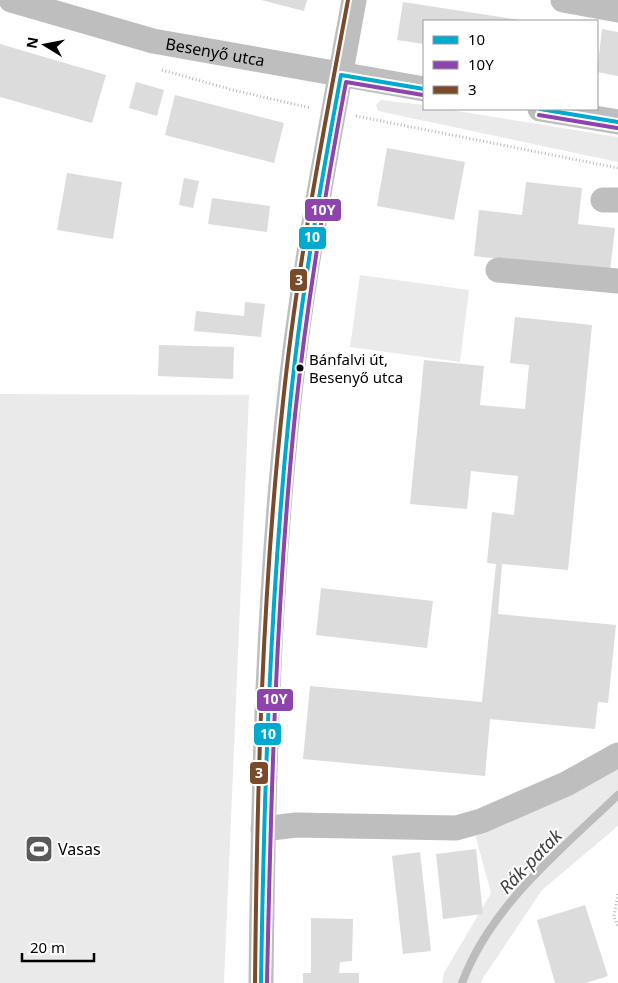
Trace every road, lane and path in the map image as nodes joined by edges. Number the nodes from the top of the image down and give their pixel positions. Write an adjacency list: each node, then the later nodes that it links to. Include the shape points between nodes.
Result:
1 (11, 0): 5 (street, Besenyő utca, via 154,41)
2 (354, 0): 5 (street)
3 (575, 6): 4 (street)
4 (618, 10)
5 (341, 76): 6 (street, Besenyő utca); 8 (street)
6 (423, 89)
7 (549, 110): 9 (street)
8 (333, 113): 10 (path); 14 (street, via 309,255 287,419 272,626)
9 (618, 122)
10 (618, 168)
11 (498, 270): 12 (street)
12 (618, 281)
13 (618, 755): 14 (street, via 566,784 481,821 456,828 296,825)
14 (263, 829): 17 (street)
15 (618, 894): 16 (path, via 614,916)
16 (618, 926)
17 (261, 983)

